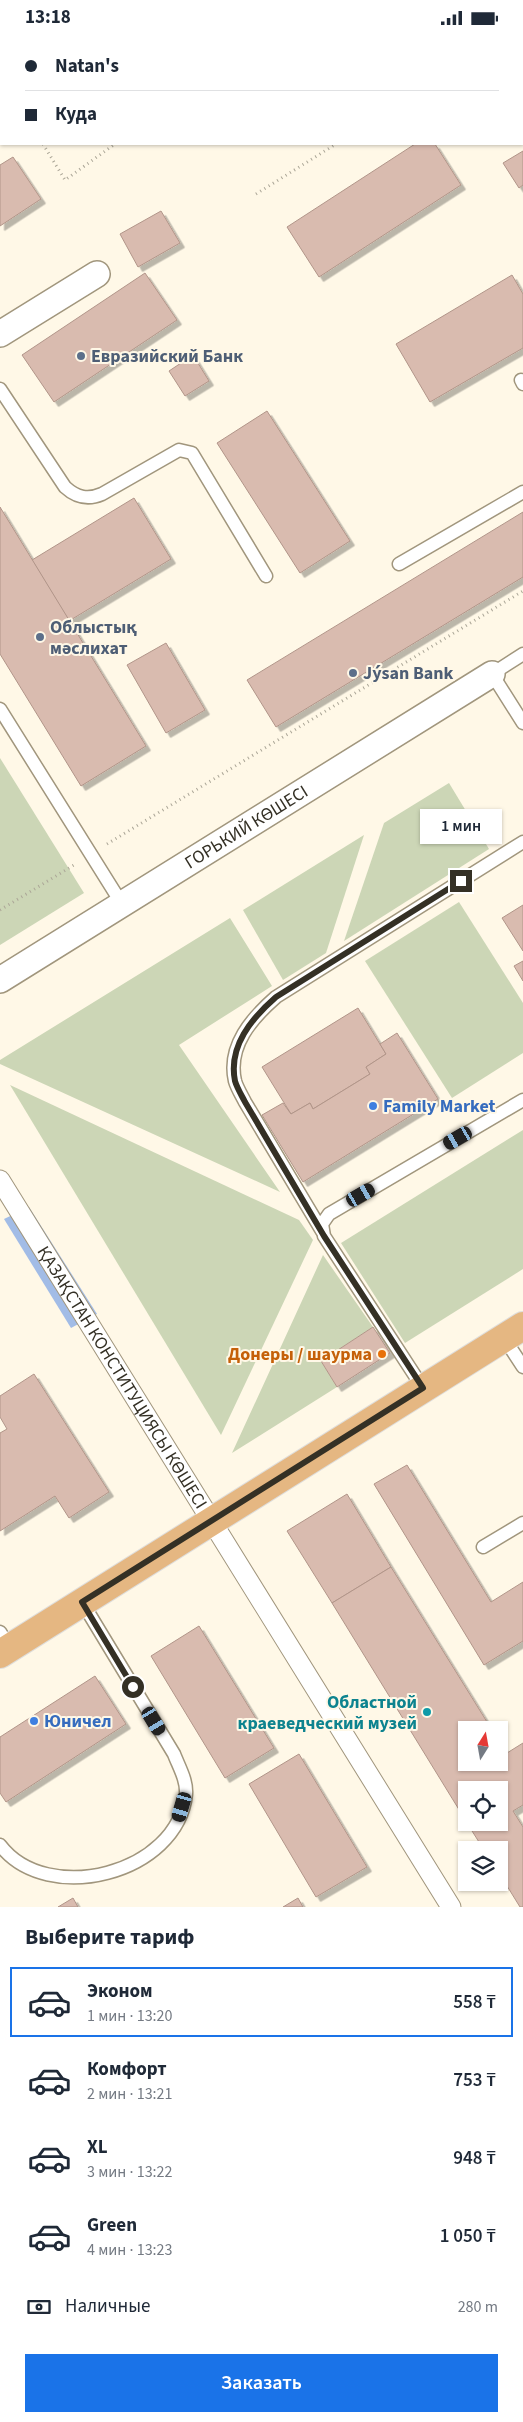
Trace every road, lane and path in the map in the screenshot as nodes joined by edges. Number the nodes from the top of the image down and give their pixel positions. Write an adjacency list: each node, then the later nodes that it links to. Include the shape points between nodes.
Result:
1 (45, 145): 2 (path, via 65,180)
2 (114, 145)
3 (334, 145): 4 (path)
4 (256, 194)
5 (97, 274): 6 (street)
6 (0, 334)
7 (0, 389): 10 (lane, via 65,487 82,497 102,494 179,450 192,453)
8 (523, 492): 9 (lane)
9 (399, 565)
10 (266, 576)
11 (523, 591): 17 (path)
12 (523, 654): 13 (lane)
13 (492, 674): 15 (lane); 18 (street, ГОРЬКИЙ КӨШЕСІ)
14 (0, 709): 17 (lane)
15 (523, 723)
16 (523, 842): 23 (lane, via 276,997 256,1014 243,1033 235,1056 235,1081)
17 (91, 854): 18 (lane); 19 (path)
18 (122, 904): 20 (street, ГОРЬКИЙ КӨШЕСІ)
19 (0, 910)
20 (0, 980)
21 (523, 1100): 23 (lane, via 329,1214 322,1224)
22 (0, 1181): 27 (street, ҚАЗАҚСТАН КОНСТИТУЦИЯСЫ КӨШЕСІ)
23 (322, 1231): 26 (lane)
24 (514, 1332): 25 (lane); 26 (main road)
25 (523, 1367)
26 (423, 1388): 27 (main road)
27 (212, 1522): 30 (main road); 33 (street, ҚАЗАҚСТАН КОНСТИТУЦИЯСЫ КӨШЕСІ)
28 (523, 1523): 29 (lane)
29 (483, 1547)
30 (82, 1602): 31 (main road); 32 (lane, via 184,1776 186,1794 179,1819 167,1840 146,1858 121,1872 94,1881 66,1883 40,1879 18,1864)
31 (3, 1645)
32 (0, 1845)
33 (451, 1907)

